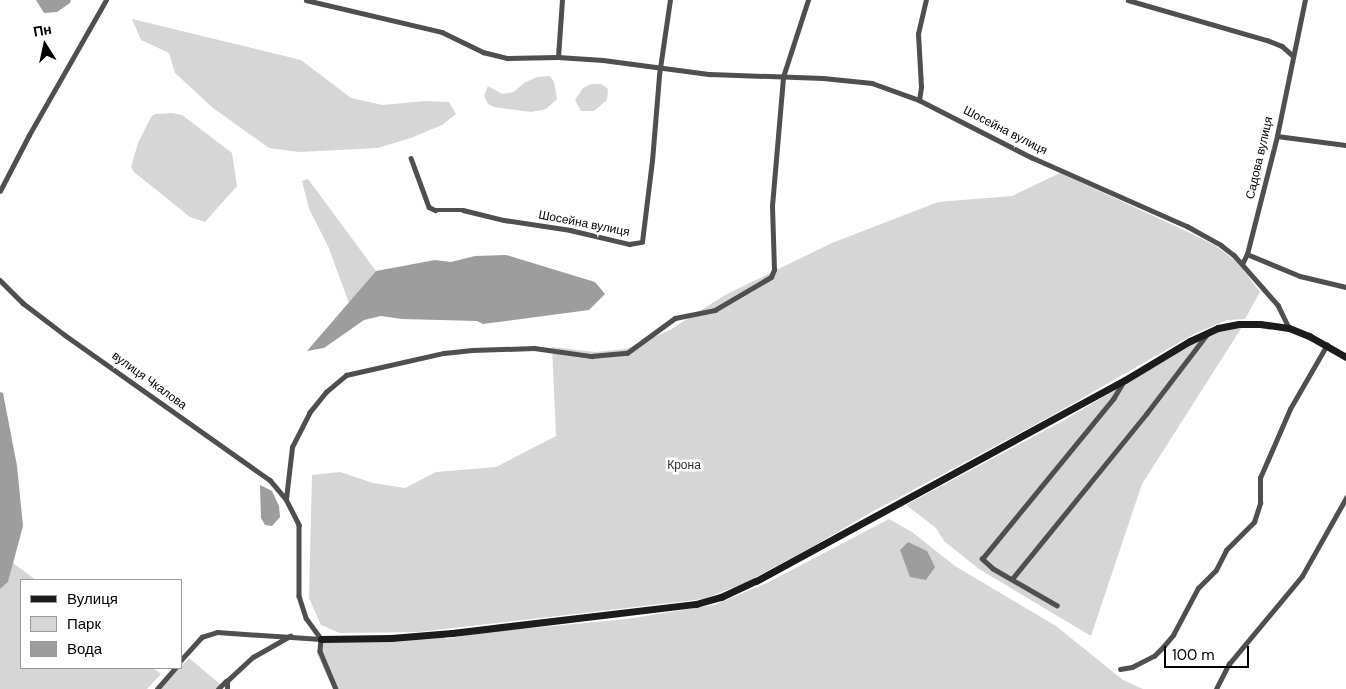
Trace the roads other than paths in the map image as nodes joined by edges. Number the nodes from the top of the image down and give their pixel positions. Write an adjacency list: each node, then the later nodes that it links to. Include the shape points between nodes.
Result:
1 (106, 0): 17 (street)
2 (306, 0): 10 (street, Шосейна вулиця, via 442,32 474,48 507,58)
3 (562, 0): 10 (street)
4 (670, 0): 11 (street, Шосейна вулиця)
5 (808, 0): 12 (street)
6 (926, 0): 13 (street, via 918,34)
7 (1128, 0): 9 (street, via 1267,40 1282,46)
8 (1305, 0): 9 (street, Садова вулиця)
9 (1292, 55): 14 (street, Садова вулиця)
10 (558, 56): 11 (street, Шосейна вулиця)
11 (661, 67): 12 (street, Шосейна вулиця, via 710,74); 16 (street, Шосейна вулиця, via 642,242 629,244 463,210 435,210 429,206)
12 (783, 77): 13 (street, Шосейна вулиця, via 872,83); 28 (street, via 772,206 774,270 771,276 715,310 675,318 627,354 591,356 534,348 444,353 346,375 315,406 292,447)
13 (919, 100): 19 (street, Шосейна вулиця, via 1031,157 1187,226 1221,245)
14 (1277, 136): 15 (street); 18 (street, Садова вулиця)
15 (1346, 145)
16 (411, 158)
17 (0, 191)
18 (1247, 254): 19 (street, Садова вулиця); 21 (street, via 1300,276)
19 (1242, 264): 22 (street, Шосейна вулиця, via 1278,305)
20 (0, 280): 28 (street, вулиця Чкалова, via 23,303 65,335 252,465)
21 (1346, 287)
22 (1289, 328): 23 (street, via 1240,324); 24 (street)
23 (1209, 332): 26 (street); 29 (street, via 1152,408)
24 (1327, 345): 25 (street); 35 (street, via 1290,409 1260,478 1260,503 1254,522 1226,550 1216,570 1198,588 1164,647 1132,667)
25 (1346, 357)
26 (1125, 380): 29 (street, via 982,559 993,570); 32 (street, via 721,597 696,604 452,633)
27 (1346, 498): 41 (street, via 1302,576 1229,664)
28 (286, 499): 32 (street, вулиця Чкалова, via 299,525 299,596 306,618)
29 (1012, 579): 30 (street)
30 (1057, 606)
31 (290, 636): 32 (street); 33 (street, via 217,632 202,637); 36 (street, via 253,657)
32 (321, 639): 40 (street, via 320,651)
33 (182, 659)
34 (174, 669): 37 (street)
35 (1120, 669)
36 (226, 681): 38 (street); 39 (street)
37 (157, 689)
38 (218, 689)
39 (227, 689)
40 (336, 689)
41 (1216, 689)

